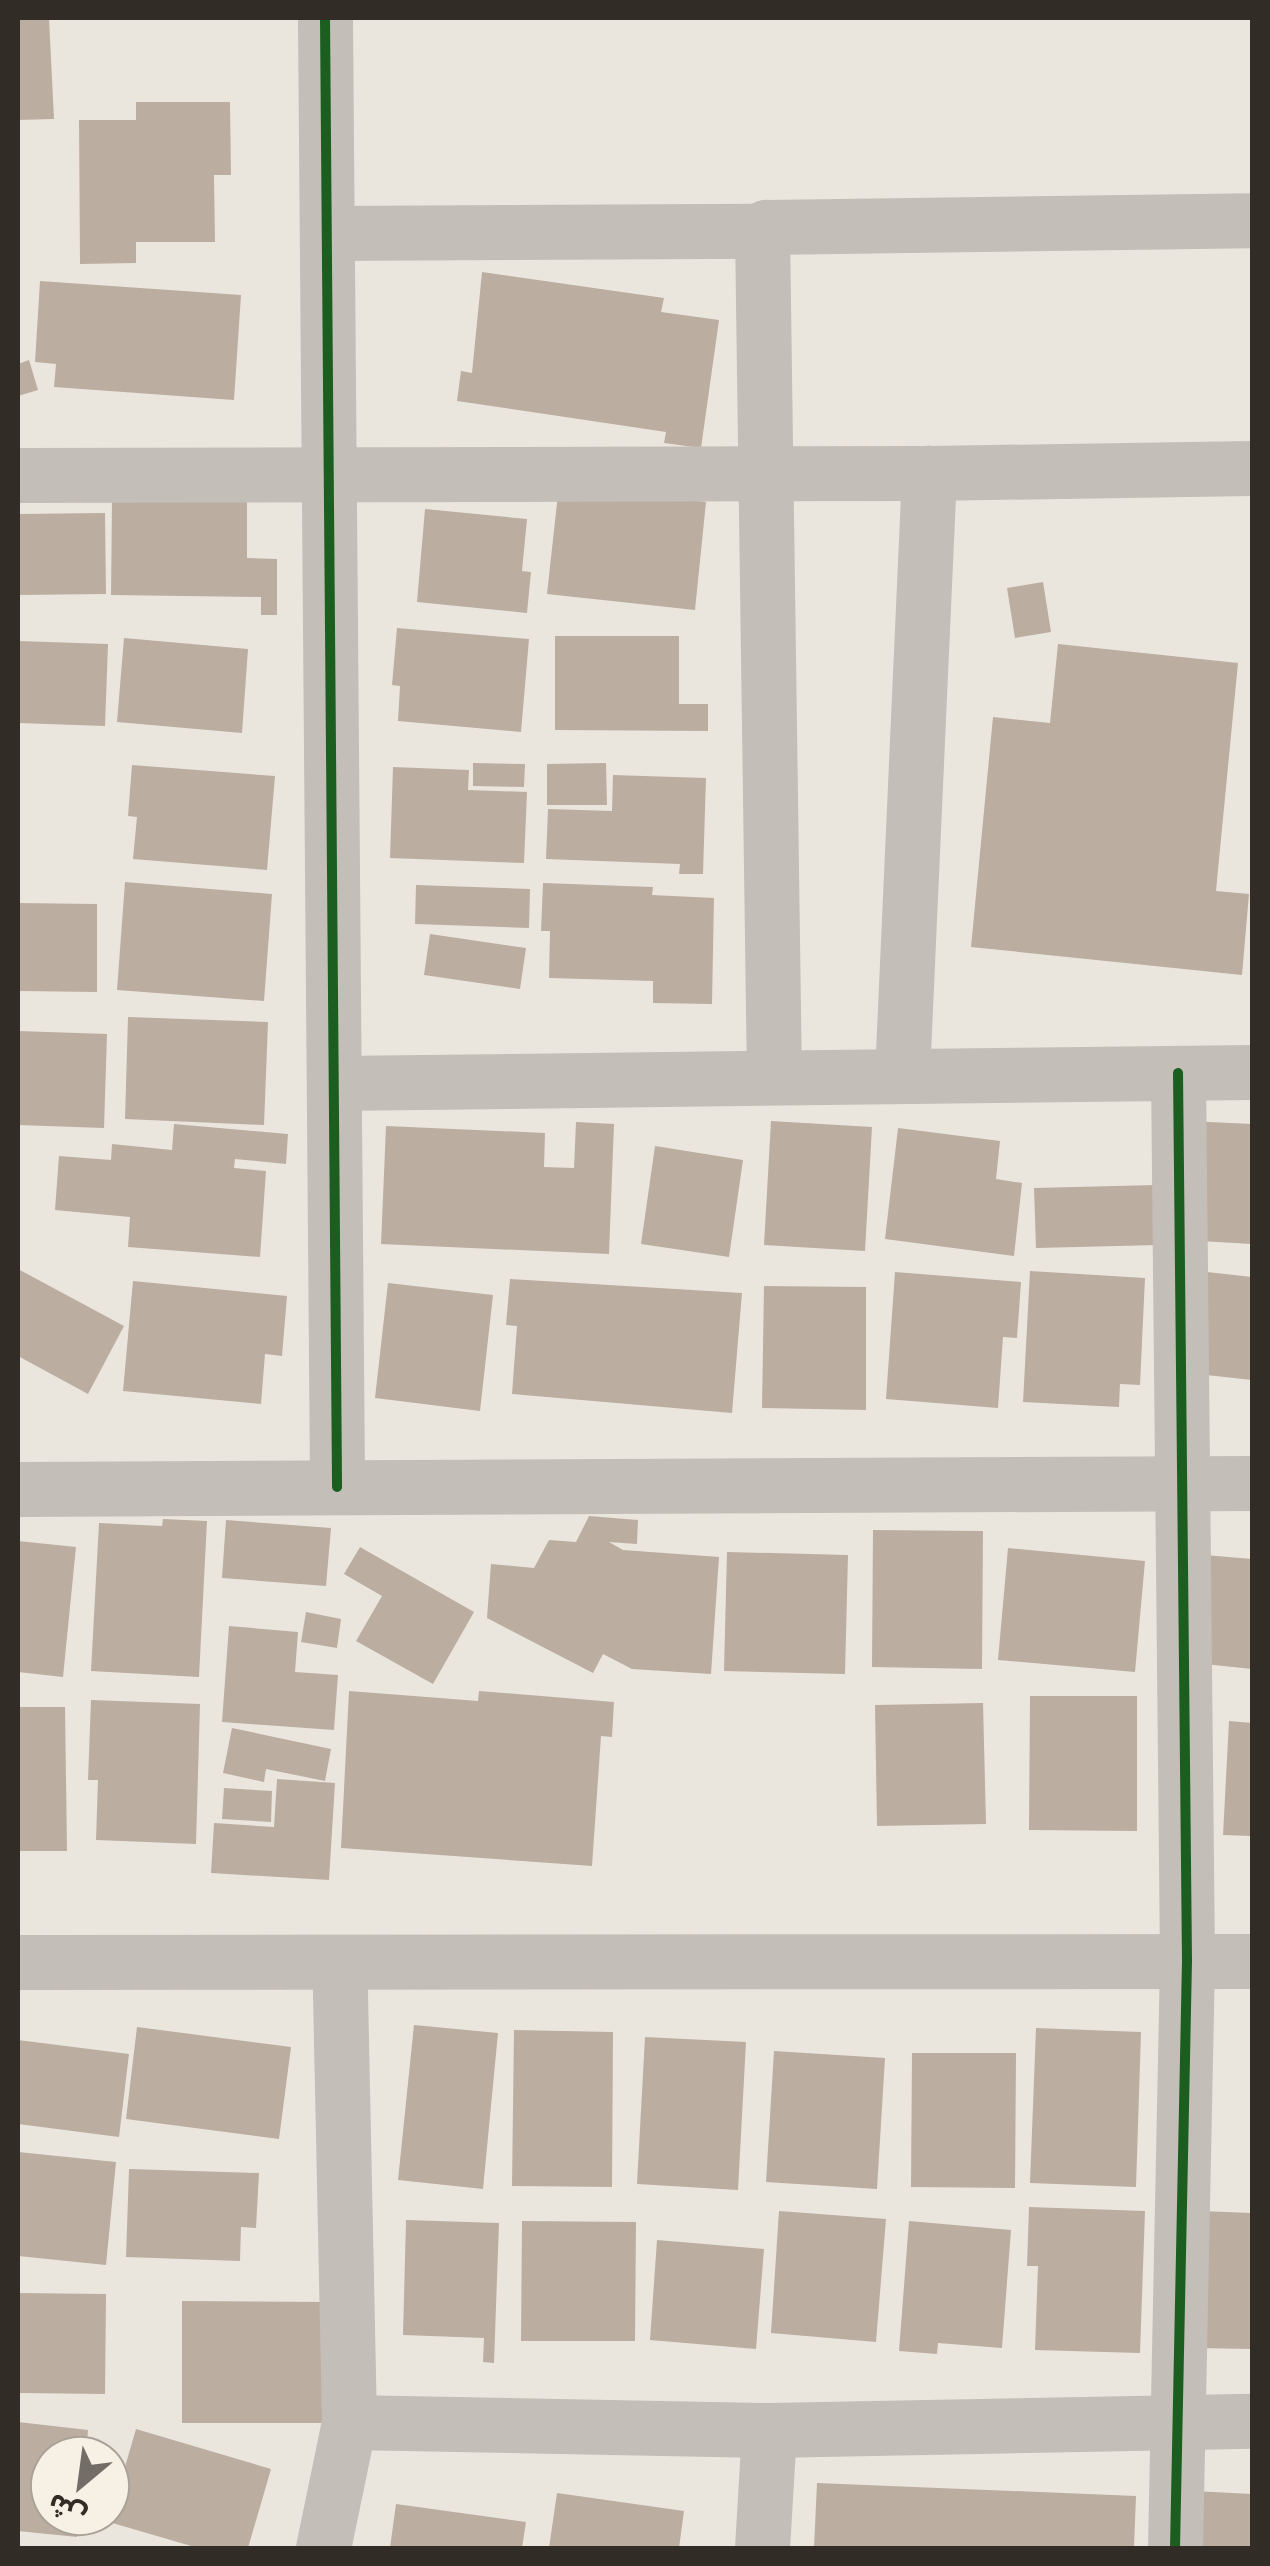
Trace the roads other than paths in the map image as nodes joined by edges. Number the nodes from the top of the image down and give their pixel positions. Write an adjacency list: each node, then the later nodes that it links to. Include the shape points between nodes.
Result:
1 (325, 18): 4 (street)
2 (1252, 220): 3 (street)
3 (762, 231): 4 (street); 6 (street)
4 (327, 233): 7 (street)
5 (1252, 468): 8 (street)
6 (767, 473): 7 (street); 8 (street); 13 (street)
7 (328, 474): 9 (street); 14 (street)
8 (929, 474): 12 (street)
9 (18, 475)
10 (1252, 1072): 11 (street)
11 (1178, 1073): 12 (street); 15 (street)
12 (902, 1076): 13 (street)
13 (774, 1078): 14 (street)
14 (334, 1083): 17 (street)
15 (1181, 1483): 16 (street); 17 (street); 21 (street)
16 (1252, 1483)
17 (337, 1487): 18 (street)
18 (18, 1489)
19 (18, 1962): 20 (street)
20 (339, 1962): 21 (street); 23 (street)
21 (1187, 1962): 22 (street); 24 (street)
22 (1252, 1962)
23 (349, 2422): 26 (street); 27 (street)
24 (1176, 2422): 25 (street); 26 (street); 29 (street)
25 (1252, 2422)
26 (769, 2430): 28 (street)
27 (322, 2548)
28 (762, 2548)
29 (1176, 2548)

